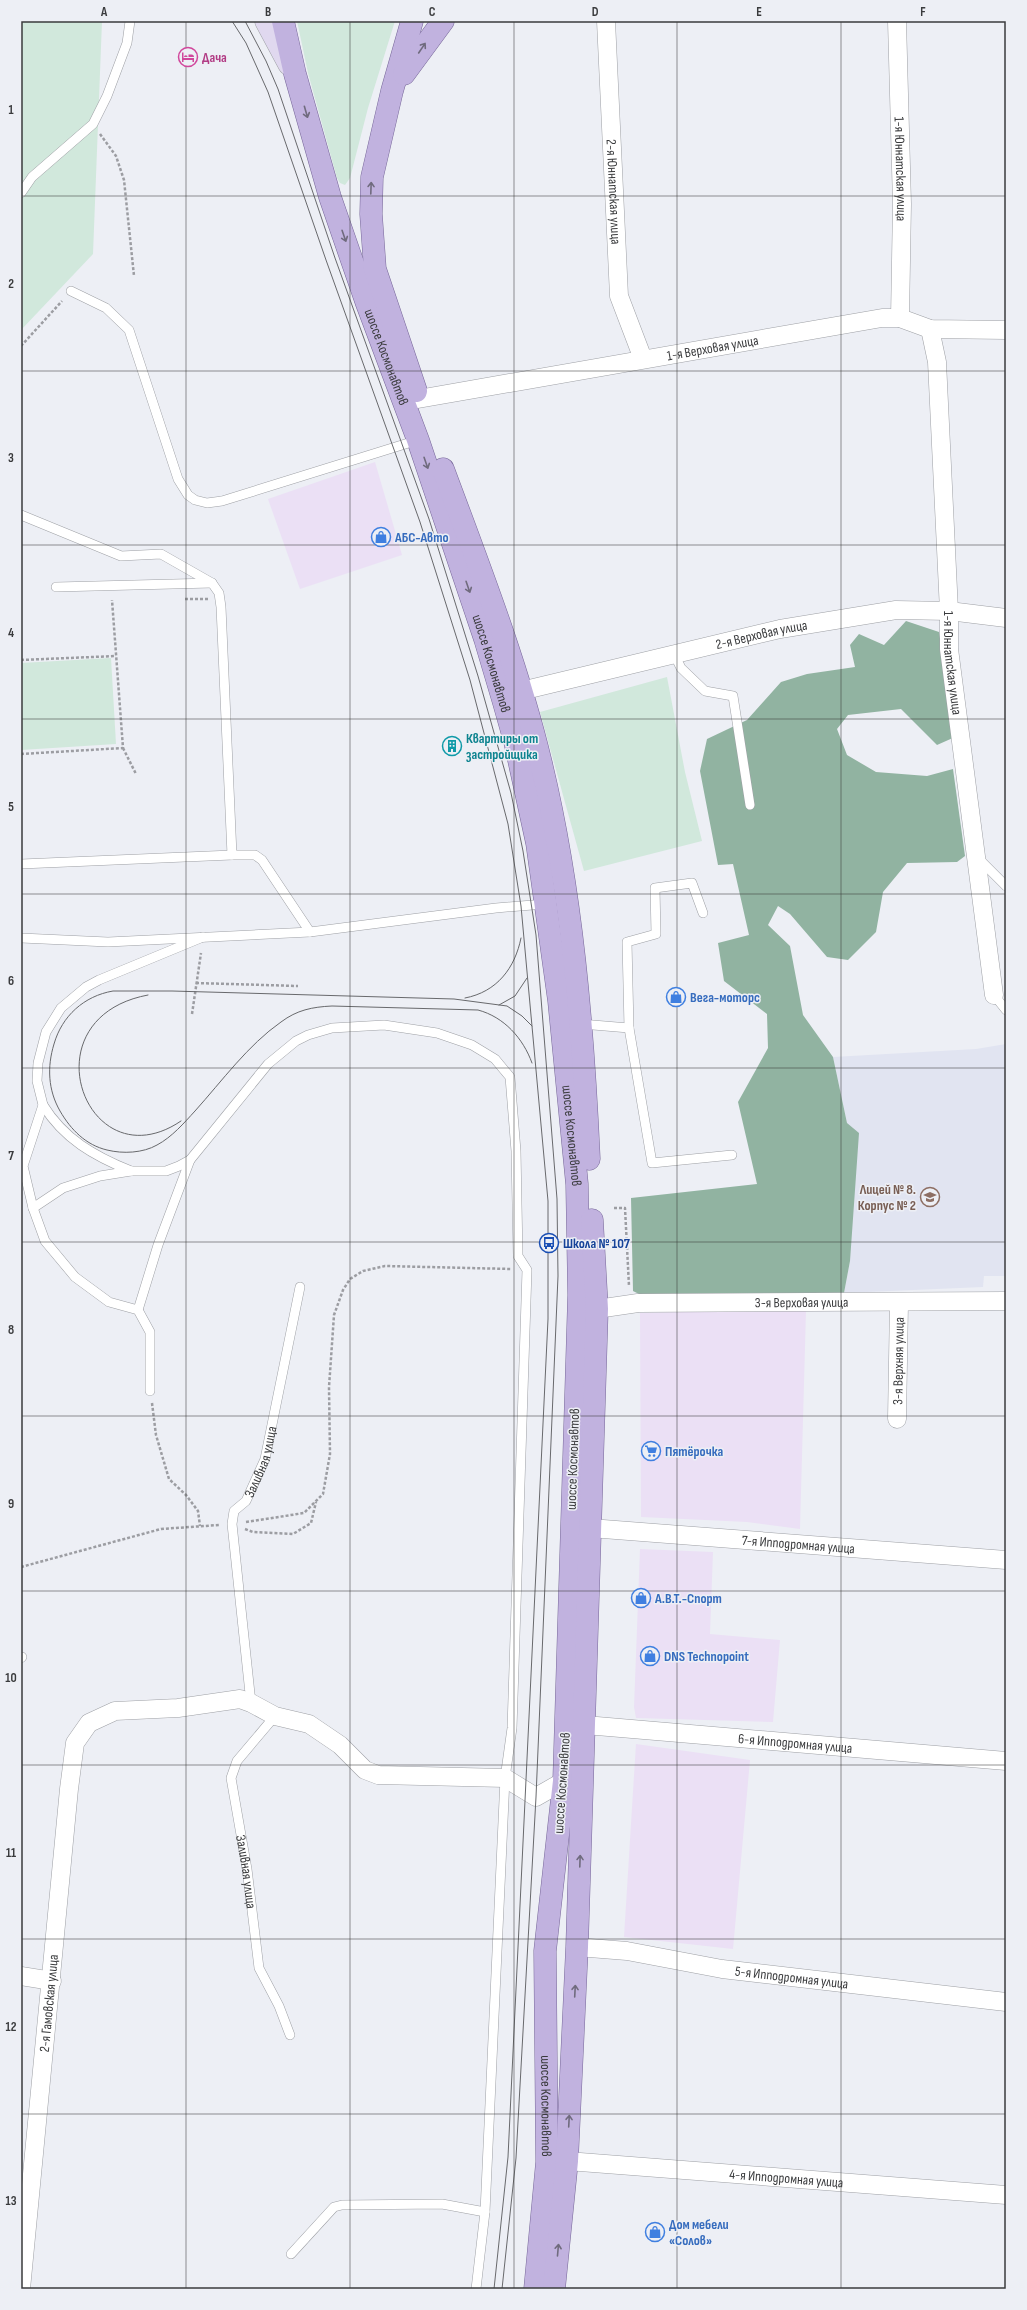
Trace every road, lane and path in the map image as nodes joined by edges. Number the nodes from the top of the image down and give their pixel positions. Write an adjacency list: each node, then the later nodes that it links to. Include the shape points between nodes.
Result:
1 (130, 21): 10 (lane, via 128,42)
2 (266, 21): 8 (main road)
3 (283, 21): 8 (main road, шоссе Космонавтов)
4 (412, 21): 9 (main road, шоссе Космонавтов)
5 (443, 21): 9 (main road, one-way to 5, via 426,41)
6 (606, 21): 18 (street, 2-я Юннатская улица, via 619,296)
7 (897, 21): 14 (street, 1-я Юннатская улица, via 902,204)
8 (295, 74): 20 (main road, шоссе Космонавтов, one-way to 20, via 330,197)
9 (392, 92): 19 (main road, шоссе Космонавтов, one-way to 9, via 375,269 371,242 372,177)
10 (93, 124): 11 (lane, via 32,177); 12 (path, via 116,156 124,180)
11 (21, 193)
12 (134, 276)
13 (71, 291): 17 (path); 20 (lane, via 106,308 129,330 178,479 188,495 195,500 207,503 242,496)
14 (900, 318): 15 (street, 1-я Верховая улица); 18 (street, 1-я Верховая улица, via 882,318)
15 (930, 329): 16 (street, 1-я Верховая улица); 27 (street, 1-я Юннатская улица, via 937,362)
16 (1006, 330)
17 (21, 346)
18 (642, 359): 19 (street, 1-я Верховая улица)
19 (418, 399): 32 (main road, шоссе Космонавтов)
20 (418, 440): 41 (main road, шоссе Космонавтов, one-way to 41, via 485,639 515,742 537,843)
21 (21, 515): 22 (lane, via 121,556 162,554)
22 (212, 583): 23 (lane); 25 (lane)
23 (56, 587)
24 (181, 599): 25 (path)
25 (220, 599): 37 (lane)
26 (119, 600): 30 (path, via 111,600)
27 (949, 611): 28 (street, 2-я Верховая улица); 29 (street, 2-я Верховая улица, via 896,610 780,629); 38 (street, 1-я Юннатская улица, via 949,649)
28 (1006, 618)
29 (674, 654): 32 (street, 2-я Верховая улица); 36 (lane, via 682,668 705,691 733,696)
30 (116, 656): 31 (path); 33 (path)
31 (21, 660)
32 (521, 691): 51 (main road, шоссе Космонавтов, via 541,764 556,836)
33 (122, 748): 34 (path); 35 (path)
34 (21, 754)
35 (136, 774)
36 (750, 804)
37 (232, 855): 39 (lane); 43 (lane, via 256,855 262,860)
38 (976, 855): 40 (lane); 48 (street, 1-я Юннатская улица)
39 (21, 864)
40 (1006, 886)
41 (546, 904): 43 (lane); 79 (main road, шоссе Космонавтов, via 572,1128 579,1227)
42 (703, 913): 52 (lane, via 692,883 655,888 656,934 627,942)
43 (310, 932): 44 (lane)
44 (203, 937): 45 (lane, via 108,942); 46 (path); 53 (lane, via 99,980 86,987 61,1008 46,1032 38,1063 37,1081)
45 (21, 938)
46 (196, 983): 47 (path); 50 (path)
47 (298, 986)
48 (994, 995): 49 (lane)
49 (1006, 1010)
50 (192, 1014)
51 (581, 1024): 52 (lane); 64 (main road, шоссе Космонавтов)
52 (629, 1028): 54 (lane, via 652,1163)
53 (43, 1105): 56 (lane, via 74,1142); 57 (lane, via 22,1166)
54 (732, 1155)
55 (190, 1160): 56 (lane, via 166,1171); 59 (lane, via 268,1064 281,1052 308,1035 332,1028 384,1025 437,1033 457,1039 495,1059 510,1077 516,1151 518,1256); 65 (lane, via 158,1245)
56 (131, 1171): 57 (lane, via 100,1176 63,1188)
57 (33, 1208): 65 (lane, via 45,1241 75,1277 109,1302)
58 (614, 1208): 61 (path, via 625,1208)
59 (528, 1270): 68 (path, via 385,1266 363,1271 350,1279 334,1315 329,1387 330,1454 323,1494); 78 (lane, via 512,1728)
60 (300, 1287): 69 (lane, Заливная улица, via 265,1459 246,1501 234,1511)
61 (629, 1289)
62 (1006, 1301): 63 (street, 3-я Верховая улица)
63 (899, 1303): 64 (street, 3-я Верховая улица, via 638,1303); 67 (street, 3-я Верхняя улица)
64 (597, 1309): 71 (main road, шоссе Космонавтов)
65 (138, 1310): 66 (lane, via 150,1332)
66 (150, 1391): 70 (path, via 156,1435 170,1479 198,1511)
67 (897, 1419)
68 (316, 1500): 69 (path, via 304,1513); 69 (path, via 311,1523 293,1534 253,1532)
69 (232, 1524): 70 (path); 74 (lane, Заливная улица)
70 (200, 1526): 73 (path, via 160,1529)
71 (590, 1528): 72 (street, 7-я Ипподромная улица); 76 (main road, шоссе Космонавтов)
72 (1006, 1560)
73 (21, 1567)
74 (251, 1703): 75 (street); 82 (street, 2-я Гамовская улица, via 240,1699 178,1708 115,1711 89,1723 75,1743)
75 (275, 1716): 78 (street, via 309,1724 340,1745 365,1770 378,1775); 84 (lane, Заливная улица, via 237,1761 231,1778 247,1869 259,1968 279,2006)
76 (585, 1725): 77 (street, 6-я Ипподромная улица); 80 (main road, шоссе Космонавтов, one-way to 76)
77 (1006, 1761)
78 (505, 1778): 79 (street, via 536,1798); 87 (lane)
79 (564, 1781): 91 (main road, шоссе Космонавтов, via 545,1951 547,2162)
80 (577, 1947): 83 (street, 5-я Ипподромная улица, via 627,1951 722,1969); 85 (main road, шоссе Космонавтов, one-way to 80)
81 (21, 1976): 82 (street)
82 (52, 1981): 89 (street, 2-я Гамовская улица, via 33,2146)
83 (1006, 2002)
84 (290, 2035)
85 (567, 2161): 86 (street, 4-я Ипподромная улица); 92 (main road, шоссе Космонавтов, one-way to 85)
86 (1006, 2195)
87 (485, 2212): 88 (lane, via 442,2204 342,2205 334,2208); 90 (lane)
88 (291, 2254)
89 (21, 2289)
90 (476, 2289)
91 (535, 2289)
92 (554, 2289)

